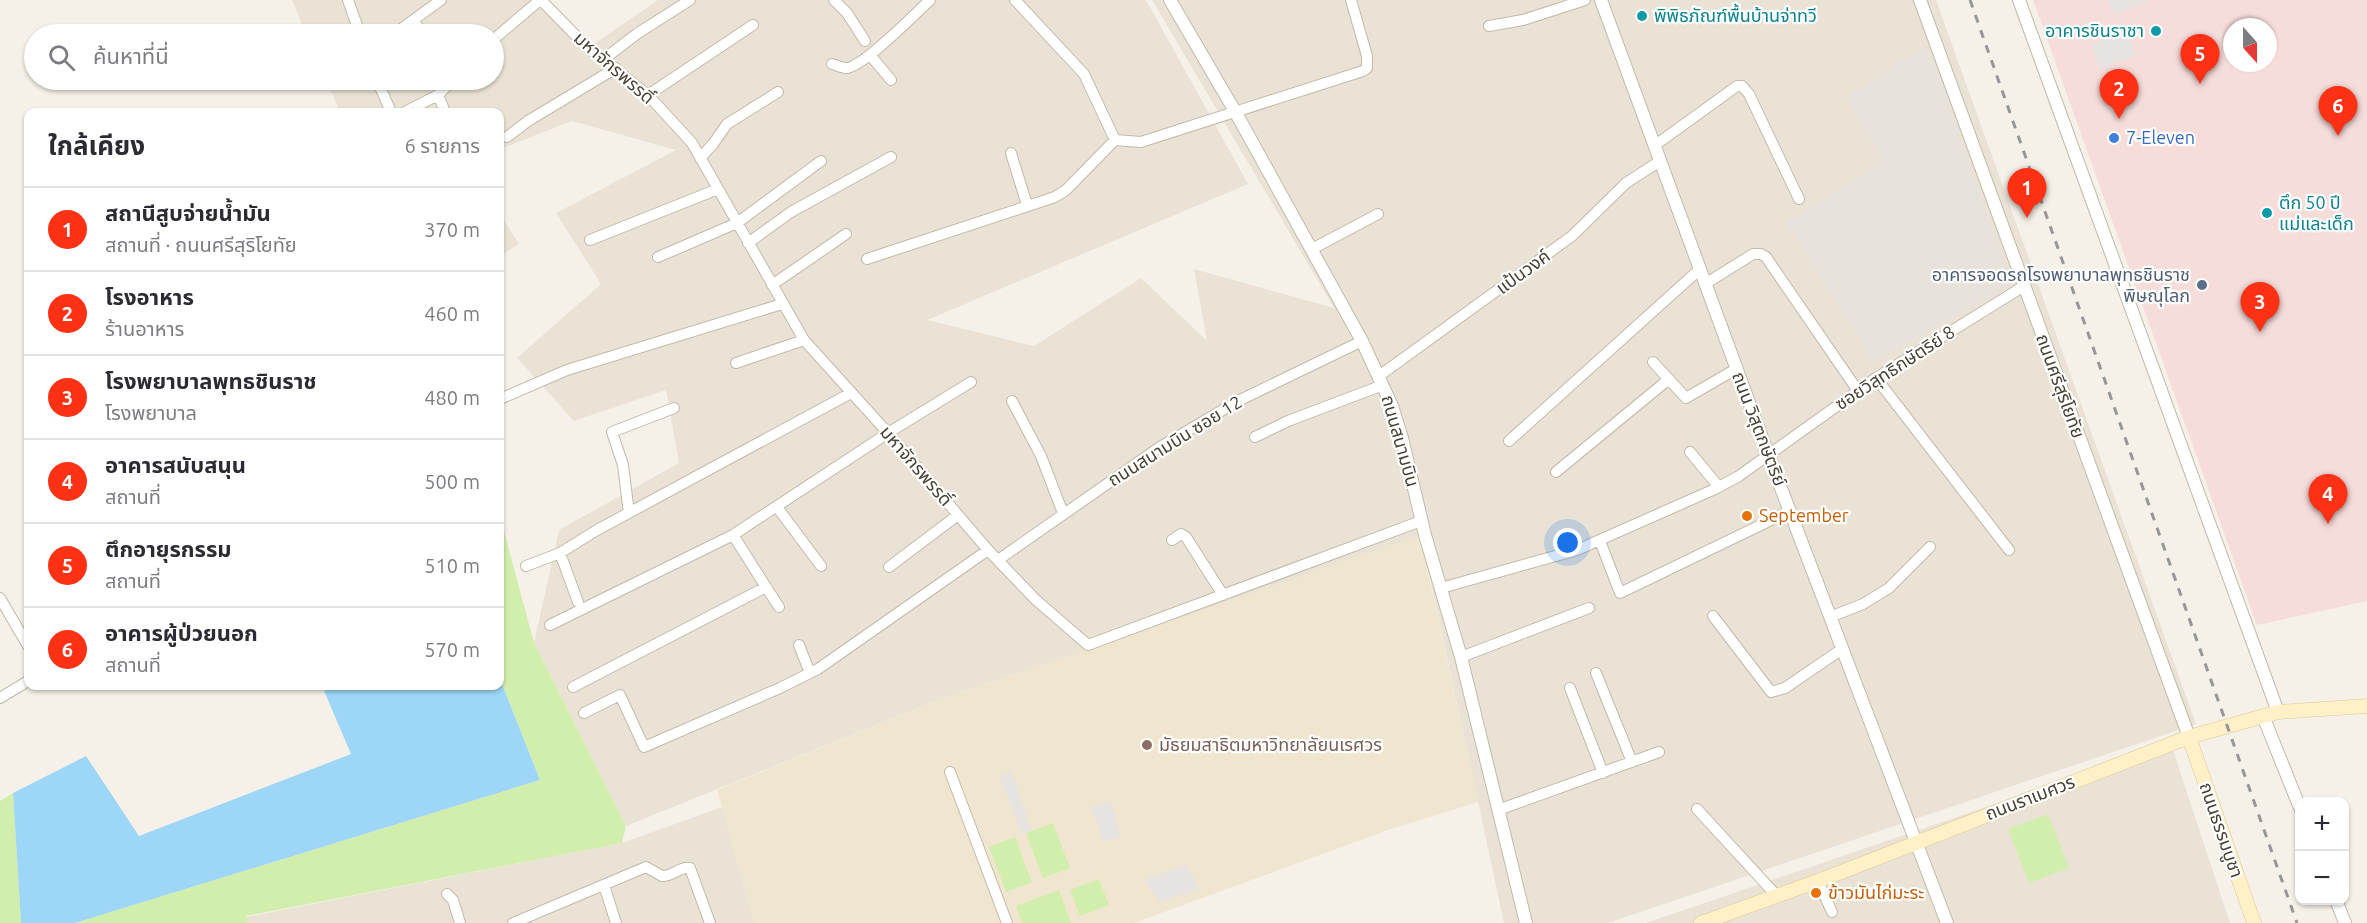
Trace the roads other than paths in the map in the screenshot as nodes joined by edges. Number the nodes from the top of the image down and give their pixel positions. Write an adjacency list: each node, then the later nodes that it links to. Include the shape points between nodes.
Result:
1 (348, 0): 15 (street)
2 (441, 0): 14 (street)
3 (541, 0): 20 (street); 23 (street, มหาจักรพรรดิ์)
4 (690, 0): 23 (street)
5 (834, 0): 21 (street)
6 (930, 0): 22 (street)
7 (1015, 0): 37 (street, via 1084,74)
8 (1170, 0): 35 (street, ถนนสนามบิน)
9 (1351, 0): 35 (street, via 1367,68)
10 (1586, 0): 19 (street, via 1523,20)
11 (1601, 0): 38 (street, ถนน วิสุตกษัตริย์)
12 (1920, 0): 58 (street, ถนนศรีสุริโยทัย)
13 (2019, 0): 120 (street)
14 (414, 21): 16 (street); 17 (street)
15 (356, 24)
16 (409, 24)
17 (416, 24)
18 (753, 25): 30 (street)
19 (1489, 26)
20 (504, 31)
21 (866, 42)
22 (870, 55): 24 (street, via 846,68); 26 (street)
23 (604, 59): 25 (street, มหาจักรพรรดิ์)
24 (832, 64)
25 (616, 68): 30 (street, มหาจักรพรรดิ์); 36 (street, via 528,120)
26 (891, 80)
27 (381, 90): 32 (street)
28 (443, 90): 31 (street)
29 (778, 92): 41 (street, via 727,124)
30 (648, 94): 41 (street, มหาจักรพรรดิ์, via 692,143)
31 (438, 95): 33 (street); 34 (street)
32 (388, 108)
33 (413, 108)
34 (443, 108)
35 (1236, 113): 37 (street, via 1141,142); 52 (street, ถนนสนามบิน)
36 (507, 137)
37 (1115, 140): 46 (street, via 1066,190)
38 (1654, 146): 43 (street, ถนน วิสุตกษัตริย์); 45 (street, via 1742,86)
39 (1011, 153): 46 (street)
40 (891, 157): 51 (street, via 791,212)
41 (700, 158): 44 (street, มหาจักรพรรดิ์)
42 (820, 161): 48 (street)
43 (1660, 161): 55 (street, ถนน วิสุตกษัตริย์); 67 (street, แป้นวงค์, via 1626,183 1572,236)
44 (717, 189): 48 (street, มหาจักรพรรดิ์); 50 (street)
45 (1799, 199)
46 (1027, 205): 54 (street)
47 (1378, 214): 52 (street)
48 (737, 223): 51 (street, มหาจักรพรรดิ์); 53 (street)
49 (846, 234): 57 (street)
50 (590, 240)
51 (748, 243): 57 (street, มหาจักรพรรดิ์)
52 (1312, 249): 61 (street, ถนนสนามบิน)
53 (658, 257)
54 (867, 259)
55 (1700, 269): 56 (street, ถนน วิสุตกษัตริย์); 76 (street)
56 (1705, 284): 64 (street, ถนน วิสุตกษัตริย์); 69 (street, via 1754,254 1766,257)
57 (772, 285): 59 (street, มหาจักรพรรดิ์)
58 (2024, 286): 65 (street, ซอยวิสุทธิกษัตริย์ 8); 122 (street, ถนนศรีสุริโยทัย)
59 (782, 304): 60 (street, มหาจักรพรรดิ์); 71 (street, via 575,367)
60 (804, 340): 63 (street); 70 (street, มหาจักรพรรดิ์)
61 (1362, 340): 67 (street, ถนนสนามบิน); 84 (street, ถนนสนามบิน ซอย 12, via 1238,401 1160,447)
62 (1653, 362): 66 (street)
63 (736, 363)
64 (1736, 369): 66 (street, via 1686,398); 78 (street, ถนน วิสุตกษัตริย์)
65 (1875, 378): 69 (street, ซอยวิสุทธิกษัตริย์ 8); 92 (street)
66 (1668, 379): 79 (street)
67 (1381, 380): 75 (street, แป้นวงค์); 86 (street, ถนนสนามบิน, via 1402,438)
68 (971, 382): 74 (street)
69 (1858, 391): 78 (street, ซอยวิสุทธิกษัตริย์ 8)
70 (851, 393): 74 (street, มหาจักรพรรดิ์); 83 (street)
71 (504, 397)
72 (1012, 400): 84 (street, via 1041,456)
73 (674, 408): 83 (street, via 612,432 623,465)
74 (888, 433): 81 (street); 85 (street, มหาจักรพรรดิ์)
75 (1255, 437)
76 (1509, 441)
77 (1690, 452): 80 (street)
78 (1768, 454): 80 (street, ซอยวิสุทธิกษัตริย์ 8); 82 (street, ถนน วิสุตกษัตริย์)
79 (1556, 472)
80 (1719, 487): 89 (street, ซอยวิสุทธิกษัตริย์ 8)
81 (777, 507): 87 (street); 96 (street)
82 (1790, 511): 89 (street, via 1620,593); 106 (street, ถนน วิสุตกษัตริย์)
83 (629, 513): 93 (street)
84 (1063, 513): 94 (street, ถนนสนามบิน ซอย 12)
85 (958, 515): 91 (street, มหาจักรพรรดิ์); 97 (street)
86 (1421, 521): 99 (street, ถนนสนามบิน); 100 (street, มหาจักรพรรดิ์)
87 (733, 535): 98 (street); 107 (street)
88 (1172, 540): 100 (street, via 1181,534 1186,537)
89 (1600, 541): 99 (street, ซอยวิสุทธิกษัตริย์ 8, via 1554,558)
90 (1930, 547): 106 (street, via 1889,588)
91 (988, 550): 94 (street, มหาจักรพรรดิ์); 112 (street)
92 (2009, 550)
93 (560, 553): 95 (street); 102 (street)
94 (998, 560): 100 (street, มหาจักรพรรดิ์, via 1088,645)
95 (526, 566)
96 (821, 566)
97 (889, 567)
98 (766, 588): 103 (street); 115 (street)
99 (1441, 588): 111 (street, ถนนสนามบิน)
100 (1223, 595)
101 (0, 598): 108 (street)
102 (578, 602)
103 (779, 608)
104 (1589, 608): 111 (street)
105 (1713, 616): 110 (street, via 1771,692 1785,688)
106 (1830, 617): 110 (street, ถนน วิสุตกษัตริย์)
107 (550, 626)
108 (24, 639)
109 (799, 645): 112 (street)
110 (1842, 649): 130 (street, ถนน วิสุตกษัตริย์)
111 (1461, 657): 129 (street, ถนนสนามบิน)
112 (810, 673): 119 (street, via 644,747 620,695)
113 (1596, 673): 124 (street)
114 (24, 683): 117 (street)
115 (573, 687)
116 (1570, 688): 126 (street)
117 (0, 698)
118 (2367, 706): 120 (main road, ถนนราเมศวร)
119 (584, 712)
120 (2278, 712): 121 (main road, ถนนราเมศวร)
121 (2263, 716): 122 (main road, ถนนราเมศวร); 127 (street)
122 (2189, 737): 130 (main road, ถนนราเมศวร); 146 (main road, ถนนธรรมบูชา)
123 (1659, 753): 124 (street)
124 (1632, 762): 126 (street)
125 (951, 772): 142 (street)
126 (1603, 773): 129 (street)
127 (2296, 797)
128 (1697, 809): 134 (street)
129 (1498, 810): 143 (street, ถนนสนามบิน)
130 (1915, 842): 131 (main road, ถนนราเมศวร); 145 (street, ถนน วิสุตกษัตริย์)
131 (1818, 881): 134 (main road, ถนนราเมศวร); 136 (street)
132 (604, 885): 138 (street); 140 (street); 141 (street, via 646,867 662,876 687,867 692,871)
133 (447, 894): 139 (street, via 453,900)
134 (1777, 896): 137 (main road, ถนนราเมศวร)
135 (2338, 905): 147 (street)
136 (1832, 912)
137 (1728, 919): 144 (main road, ถนนราเมศวร)
138 (519, 922)
139 (460, 923)
140 (616, 923)
141 (710, 923)
142 (1007, 923)
143 (1526, 923)
144 (1701, 923)
145 (1947, 923)
146 (2254, 923)
147 (2345, 923)

